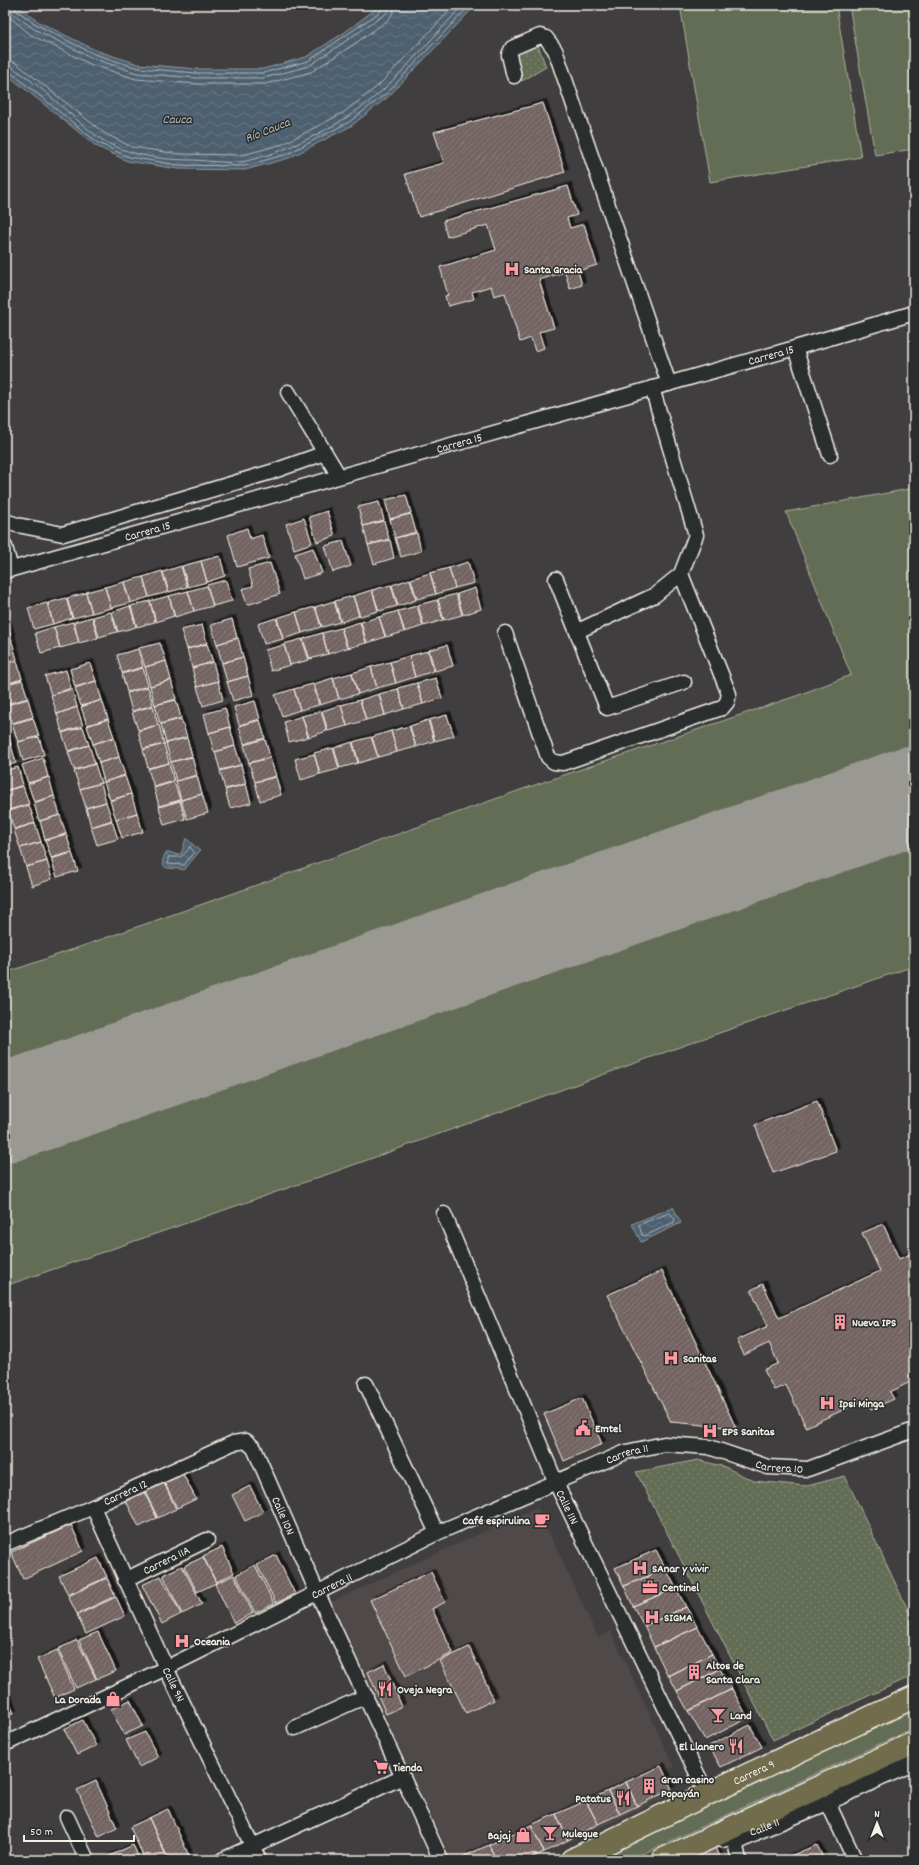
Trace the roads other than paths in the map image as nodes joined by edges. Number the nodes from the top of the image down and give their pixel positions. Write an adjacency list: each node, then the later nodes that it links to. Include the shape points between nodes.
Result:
1 (514, 76): 4 (street, via 509,55 512,48 540,36 546,38 555,50)
2 (914, 313): 3 (street, Carrera 15)
3 (795, 348): 4 (street, Carrera 15); 8 (street)
4 (669, 384): 5 (street, Carrera 15)
5 (652, 388): 9 (street, Carrera 15); 13 (street, via 696,535)
6 (288, 392): 7 (street)
7 (324, 453): 9 (street); 10 (street, via 271,472 63,534)
8 (830, 455)
9 (339, 476): 12 (street, Carrera 15)
10 (5, 521)
11 (5, 548): 12 (street)
12 (8, 570)
13 (681, 574): 15 (street, via 655,594); 16 (street, via 729,694 727,702 722,708 562,763 554,762 548,757)
14 (556, 579): 15 (street)
15 (578, 631): 17 (street, via 607,708)
16 (505, 633)
17 (684, 682)
18 (444, 1214): 23 (street, Calle 11N)
19 (366, 1384): 25 (street)
20 (914, 1430): 22 (street, Carrera 10, via 808,1469 768,1467 708,1447)
21 (246, 1441): 24 (street, Carrera 12, via 233,1443); 29 (street, Calle 10N, via 254,1448)
22 (664, 1444): 23 (street, Carrera 11, via 626,1452)
23 (556, 1483): 25 (street, Carrera 11); 38 (street, Calle 11N)
24 (93, 1507): 27 (street, Carrera 12); 28 (street, Calle 9N)
25 (437, 1533): 29 (street, Carrera 11)
26 (207, 1540): 28 (street, Carrera 11A)
27 (5, 1544)
28 (125, 1580): 30 (street, Calle 9N)
29 (317, 1592): 30 (street, Carrera 11); 31 (street, Calle 10N)
30 (166, 1668): 35 (street, Carrera 11); 43 (street, Calle 9N)
31 (366, 1696): 33 (street); 37 (street, Calle 10N)
32 (914, 1697): 38 (main road, Carrera 9)
33 (295, 1728)
34 (914, 1743): 42 (main road)
35 (5, 1744)
36 (914, 1761): 39 (street)
37 (403, 1777): 43 (street); 47 (street, Calle 10N)
38 (707, 1794): 48 (main road, Carrera 9)
39 (827, 1801): 41 (street); 51 (street)
40 (67, 1817): 44 (street)
41 (781, 1821): 42 (street, Calle 11, via 732,1837); 50 (street, Calle 11, via 739,1842 736,1846)
42 (706, 1840): 49 (main road)
43 (253, 1846): 45 (street); 46 (street, Calle 9N)
44 (87, 1860)
45 (222, 1860)
46 (259, 1860)
47 (441, 1860)
48 (572, 1860)
49 (662, 1860)
50 (739, 1860)
51 (855, 1860)

